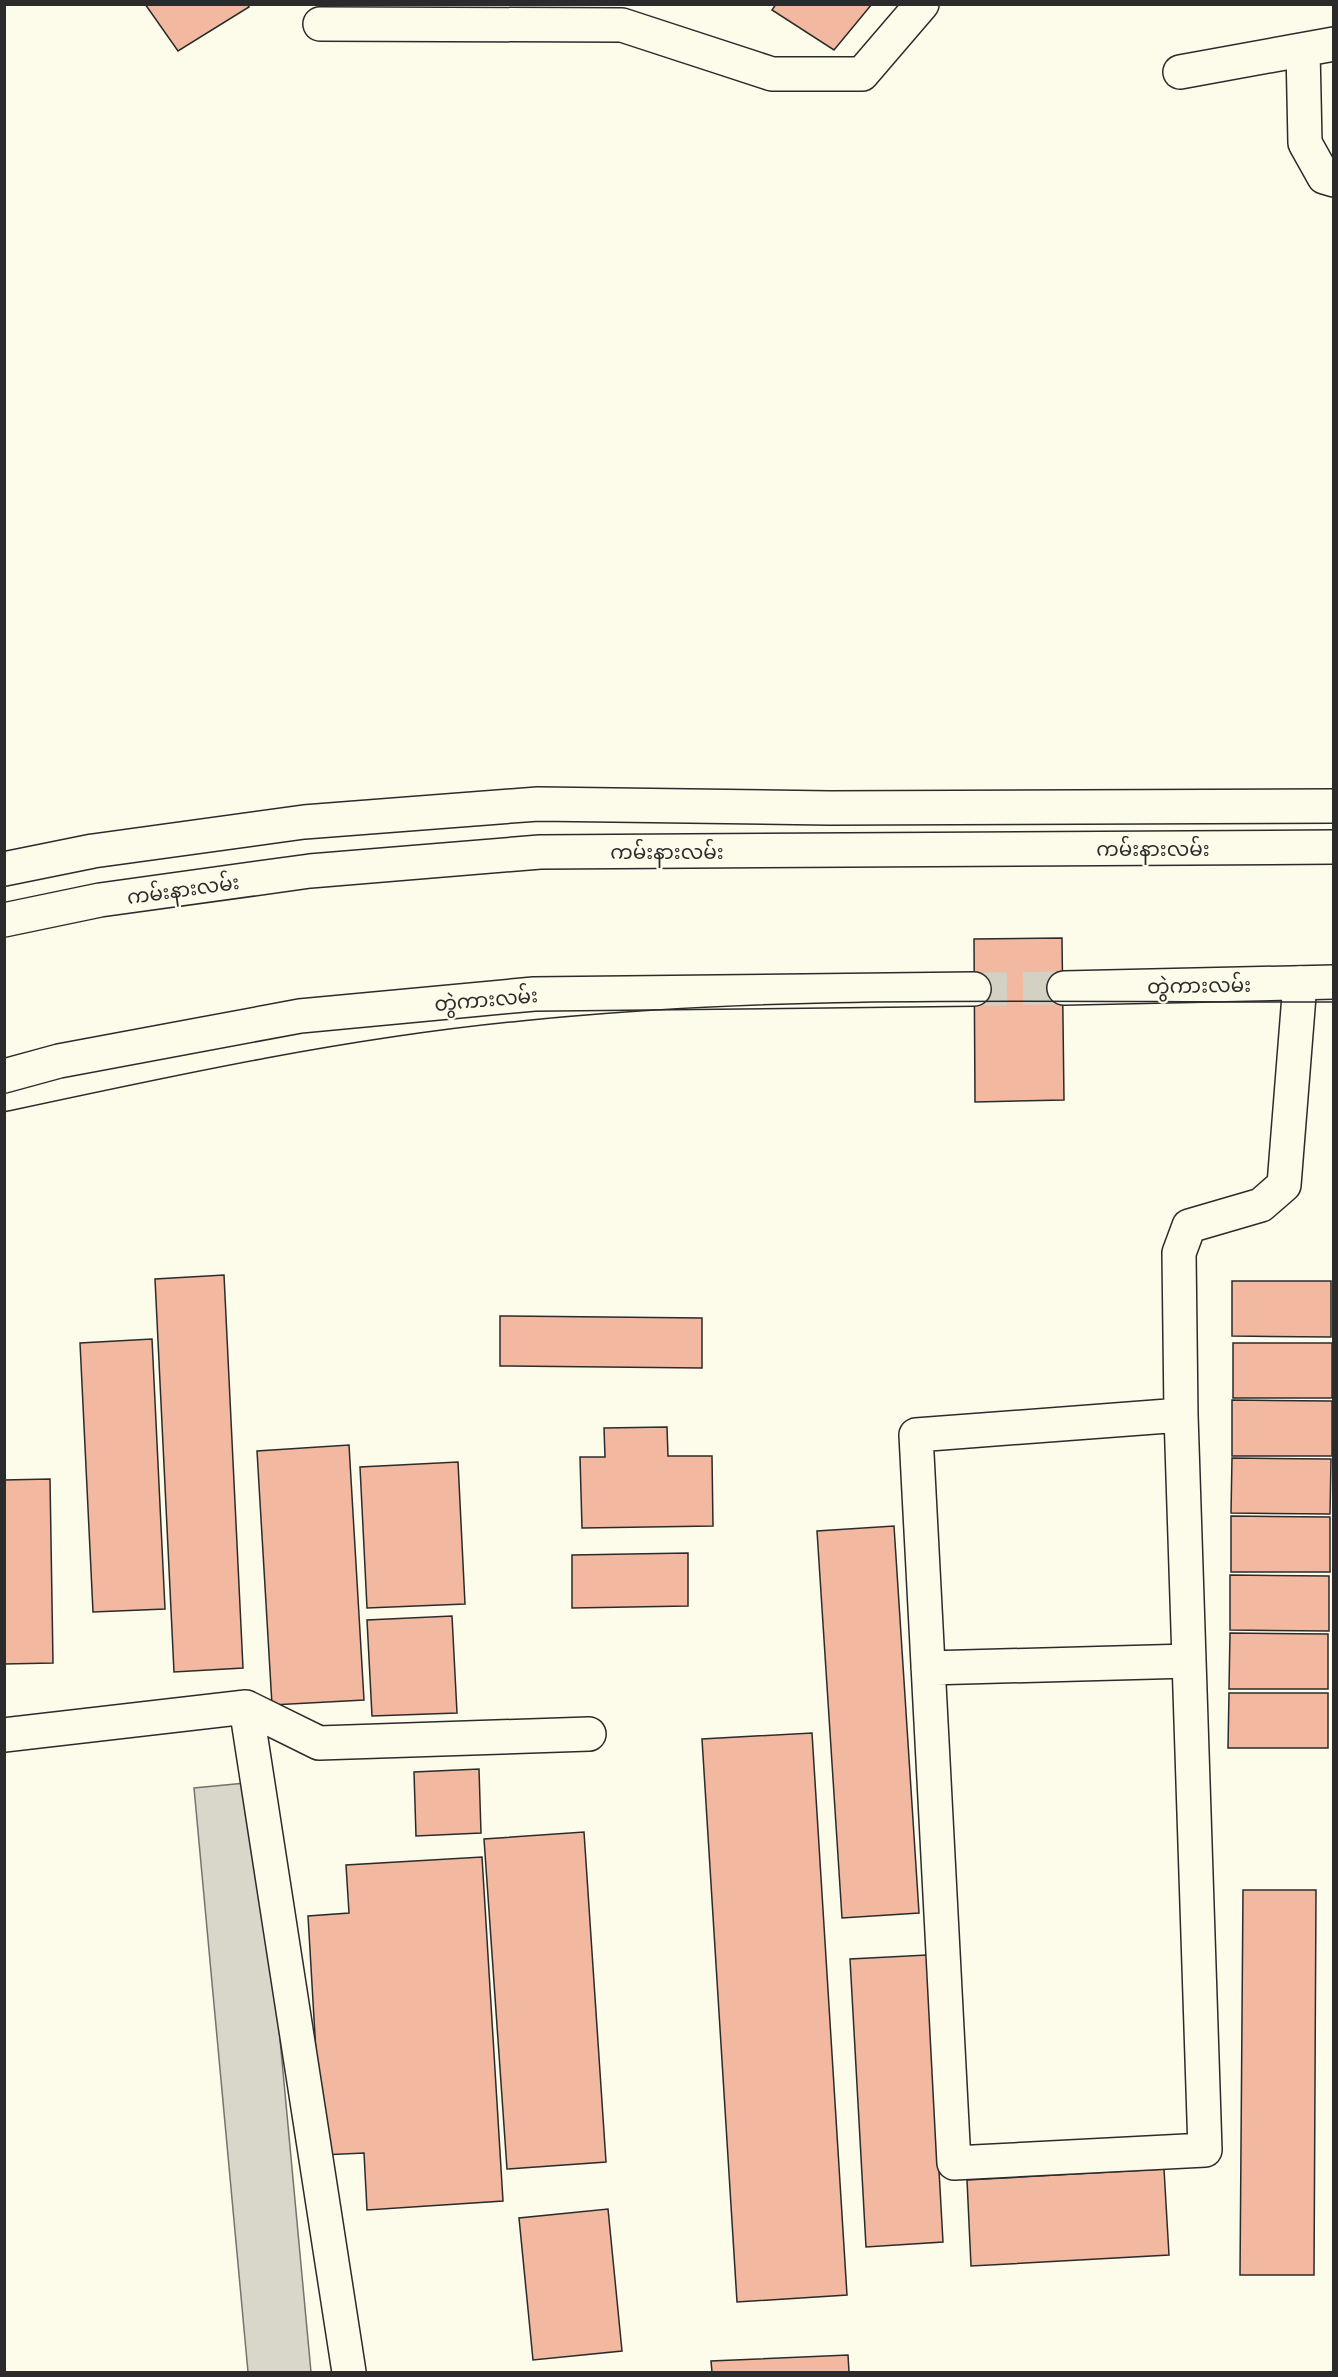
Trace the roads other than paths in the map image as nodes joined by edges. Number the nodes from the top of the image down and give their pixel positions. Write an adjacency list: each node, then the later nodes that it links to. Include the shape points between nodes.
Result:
1 (922, 4): 2 (main road, via 862,74 772,74 622,25)
2 (320, 24)
3 (1318, 47): 4 (main road); 5 (main road, via 1305,143 1324,177)
4 (1180, 72)
5 (1334, 180)
6 (1334, 806): 7 (main road, ကမ်းနားလမ်း)
7 (1026, 807): 9 (main road); 10 (main road, ကမ်းနားလမ်း, via 537,804 304,822 93,851)
8 (1334, 847): 9 (main road, ကမ်းနားလမ်း)
9 (1026, 849): 11 (main road, ကမ်းနားလမ်း, via 540,852 310,871 100,900)
10 (4, 869)
11 (4, 920)
12 (1334, 982): 13 (main road, တွဲကားလမ်း)
13 (1300, 983): 14 (main road, တွဲကားလမ်း); 17 (main road, via 1284,1185 1261,1205 1189,1226 1179,1252)
14 (1064, 988)
15 (974, 989): 16 (main road, တွဲကားလမ်း, via 522,995 300,1016 59,1061)
16 (4, 1076)
17 (1181, 1415): 18 (main road); 19 (main road, via 916,1435)
18 (1189, 1661): 19 (main road); 19 (main road, via 1205,2150 954,2163)
19 (928, 1668)
20 (246, 1707): 21 (main road, via 319,1743); 22 (main road); 23 (main road)
21 (589, 1734)
22 (4, 1735)
23 (349, 2373)

